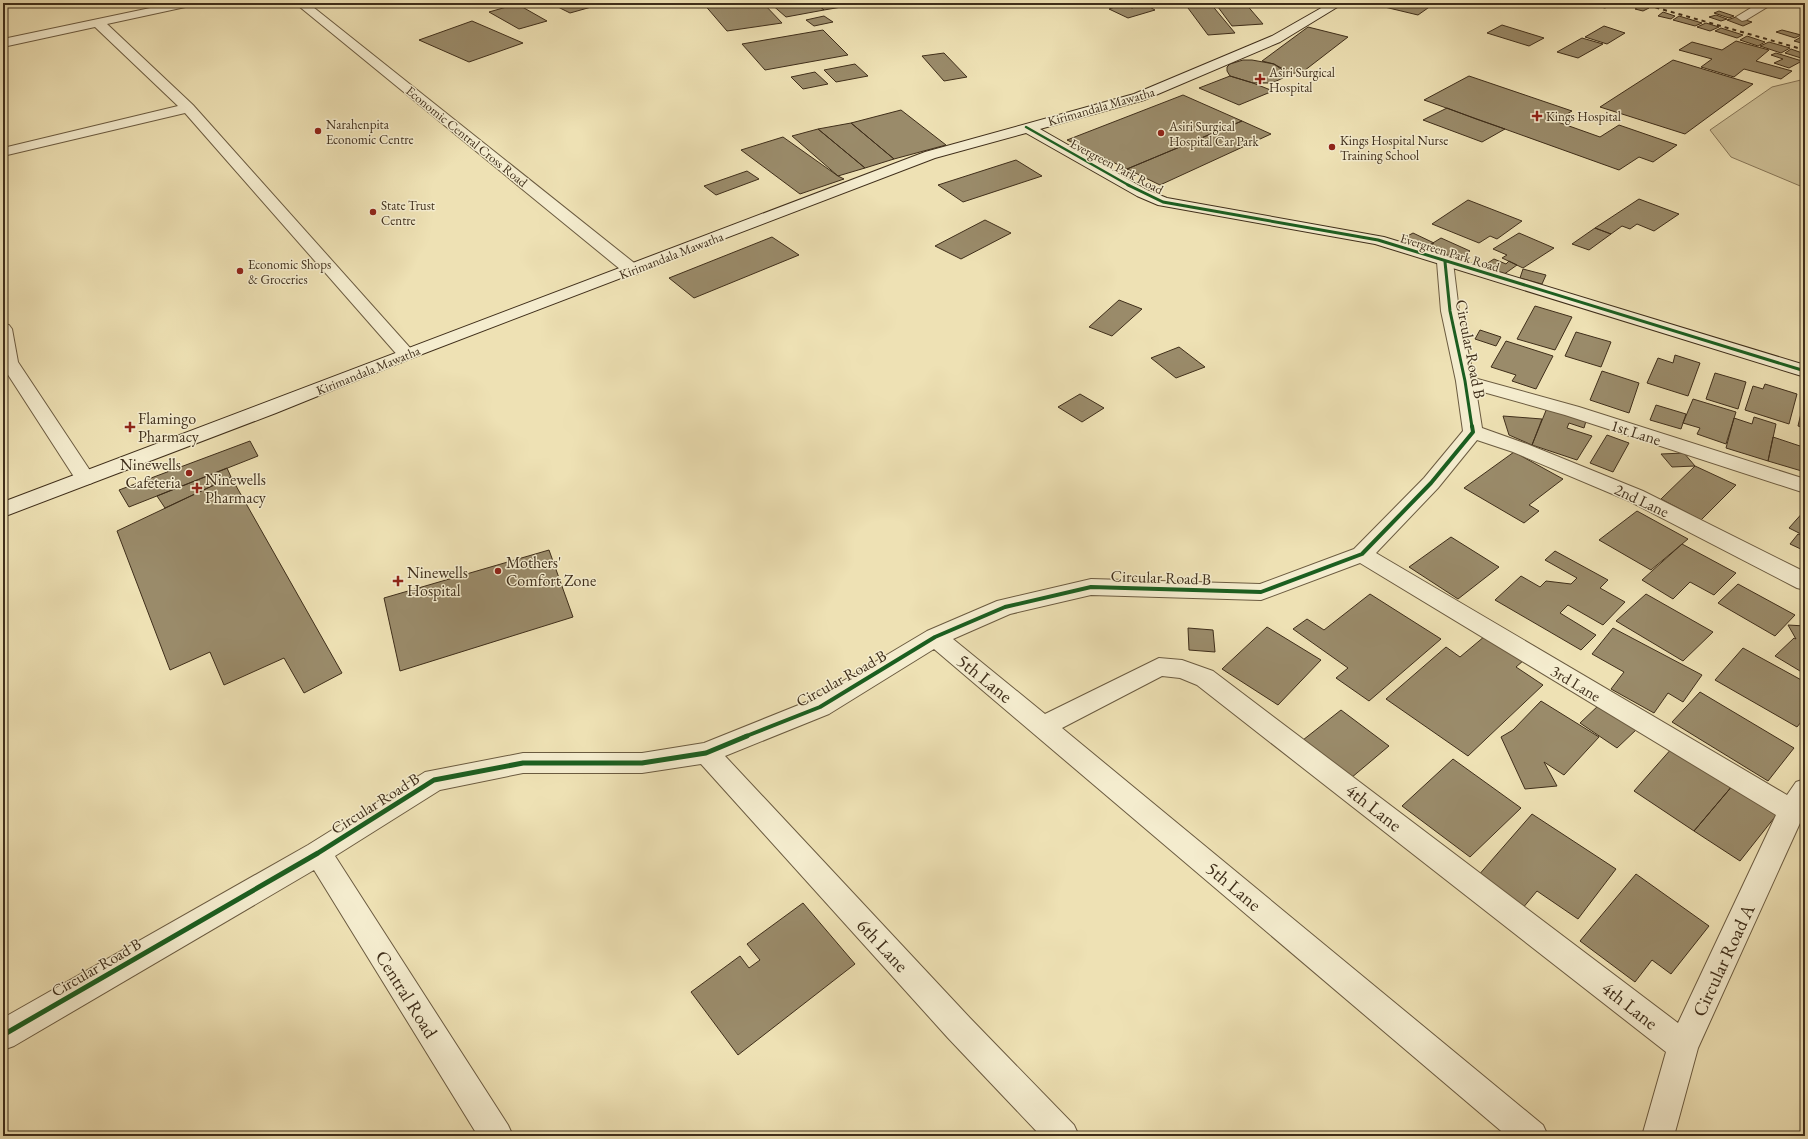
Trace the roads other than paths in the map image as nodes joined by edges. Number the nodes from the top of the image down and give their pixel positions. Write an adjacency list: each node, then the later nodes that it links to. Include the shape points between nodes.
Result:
1 (190, 3): 6 (street)
2 (301, 3): 12 (street, Economic Central Cross Road)
3 (1338, 3): 9 (street, Kirimandala Mawatha, via 1276,39 1139,97)
4 (1768, 3): 5 (street)
5 (1742, 17)
6 (98, 23): 7 (street); 8 (street)
7 (3, 43)
8 (188, 108): 10 (street); 14 (street)
9 (1026, 127): 11 (street, Evergreen Park Road, via 1142,193 1163,202 1378,240); 12 (street, Kirimandala Mawatha, via 930,156)
10 (3, 152)
11 (1445, 262): 15 (street, Evergreen Park Road); 16 (street, Circular Road B, via 1450,311)
12 (632, 270): 14 (street, Kirimandala Mawatha)
13 (3, 329): 18 (street, via 9,362)
14 (406, 354): 18 (street, Kirimandala Mawatha, via 270,410)
15 (1805, 371)
16 (1465, 381): 17 (street, Circular Road B); 19 (street, 1st Lane, via 1572,411)
17 (1473, 432): 21 (street, Circular Road B, via 1431,483); 22 (street, 2nd Lane, via 1520,448 1636,496)
18 (85, 478): 20 (street, Kirimandala Mawatha)
19 (1805, 486)
20 (3, 510)
21 (1362, 554): 23 (street, Circular Road B, via 1261,592 1091,587 1005,607); 26 (street, 3rd Lane)
22 (1805, 582)
23 (935, 637): 24 (street, 5th Lane); 25 (street, Circular Road B, via 820,707)
24 (1043, 726): 29 (street, 4th Lane, via 1159,667 1182,669 1205,678); 32 (street, 5th Lane)
25 (706, 753): 27 (street, Circular Road B, via 642,763 523,763 434,780); 31 (street, 6th Lane, via 959,1028)
26 (1798, 801): 29 (street, Circular Road A)
27 (318, 853): 28 (street, Circular Road B); 30 (street, Central Road)
28 (3, 1035)
29 (1683, 1046): 33 (street, Circular Road A)
30 (497, 1136)
31 (1063, 1136)
32 (1532, 1136)
33 (1658, 1136)

